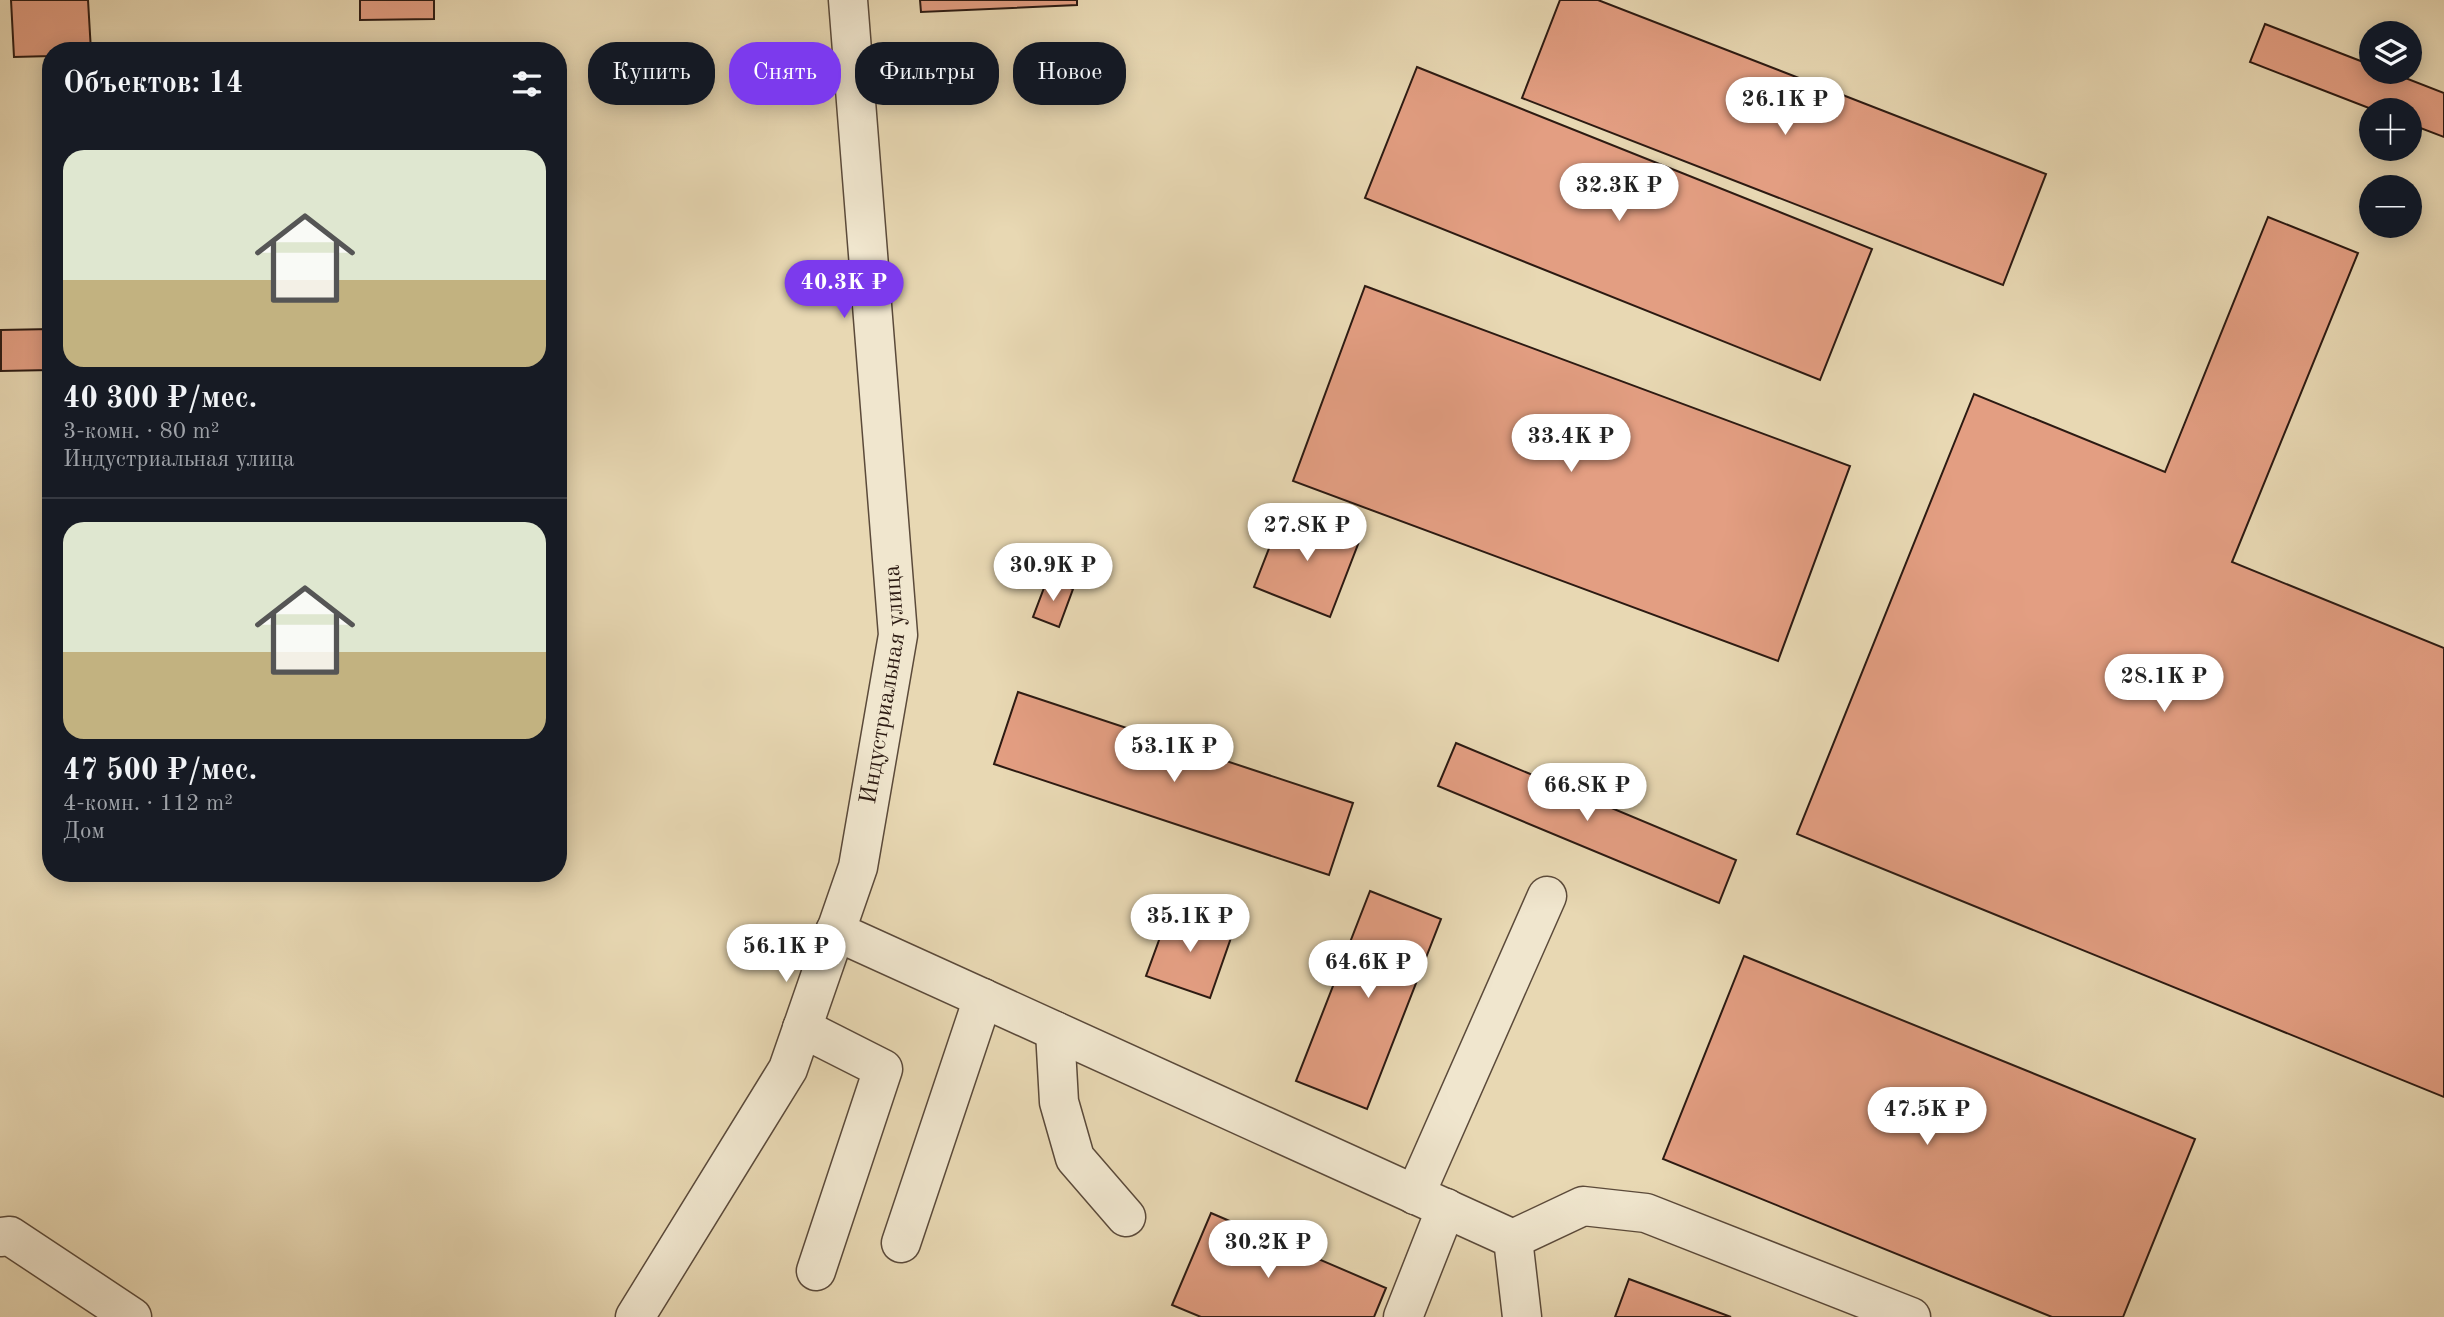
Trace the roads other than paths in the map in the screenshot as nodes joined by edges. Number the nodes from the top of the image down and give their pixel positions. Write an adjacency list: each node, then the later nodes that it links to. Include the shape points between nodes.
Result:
1 (848, 0): 3 (street, Индустриальная улица, via 898,635 858,867)
2 (1547, 896): 7 (street)
3 (835, 931): 4 (street); 5 (street, Индустриальная улица)
4 (982, 998): 6 (street); 11 (street)
5 (802, 1028): 12 (street, via 883,1069); 14 (street, Индустриальная улица, via 789,1069)
6 (1055, 1031): 7 (street); 8 (street, via 1059,1102 1074,1158)
7 (1431, 1201): 10 (street); 15 (street)
8 (1126, 1217)
9 (0, 1237): 13 (street, via 10,1236)
10 (1513, 1239): 16 (street); 17 (street, via 1583,1206 1646,1213)
11 (901, 1243)
12 (816, 1271)
13 (132, 1317)
14 (635, 1317)
15 (1403, 1317)
16 (1522, 1317)
17 (1911, 1317)

